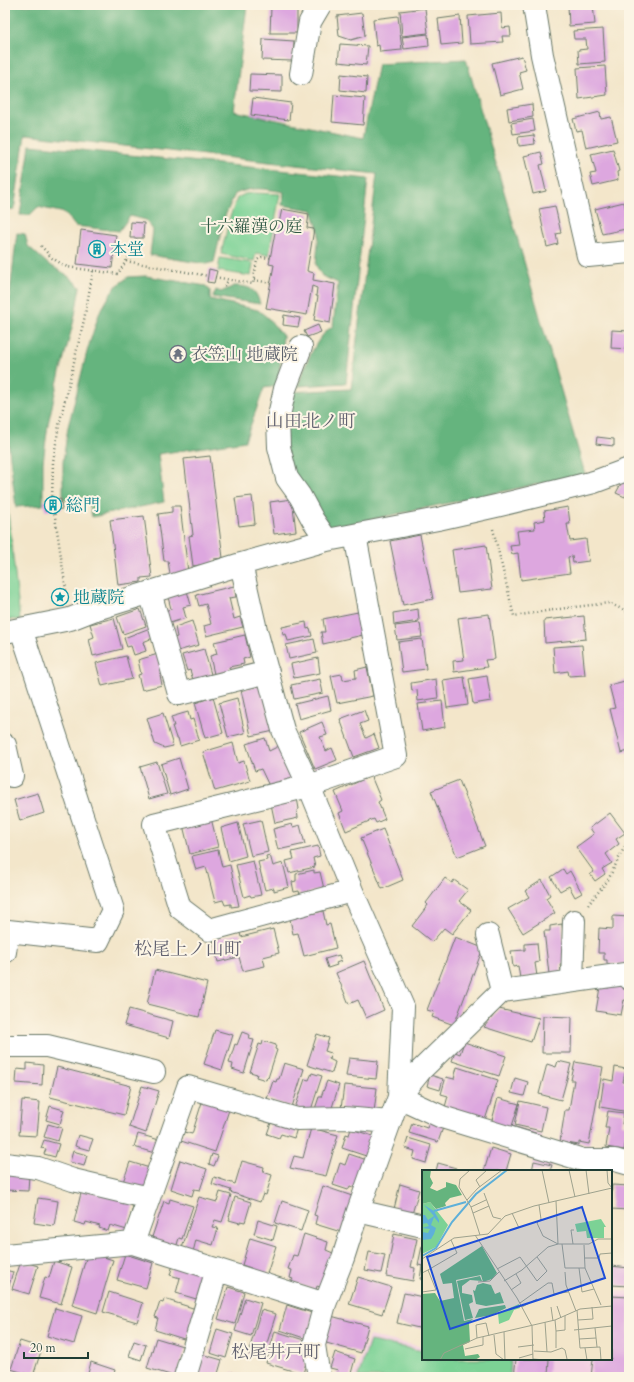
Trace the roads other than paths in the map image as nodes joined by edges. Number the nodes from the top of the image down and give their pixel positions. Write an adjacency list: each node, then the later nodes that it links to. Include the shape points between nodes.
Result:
1 (320, 5): 3 (street, via 310,22)
2 (534, 5): 4 (street, via 542,55 588,256)
3 (301, 74)
4 (629, 252)
5 (301, 347): 8 (street, via 285,389 278,420 279,447 287,478)
6 (629, 469): 7 (street, via 594,482)
7 (356, 535): 8 (street); 15 (street, via 396,756)
8 (327, 540): 9 (street)
9 (241, 564): 10 (street); 12 (street)
10 (150, 592): 11 (street, via 70,619); 12 (street, via 179,694)
11 (13, 630): 19 (street, via 112,910 98,941 8,931)
12 (268, 672): 15 (street, via 282,730)
13 (5, 745): 14 (street)
14 (12, 776)
15 (309, 786): 16 (street); 16 (street, via 154,824 180,908 209,930)
16 (352, 891): 25 (street, via 403,1007)
17 (574, 921): 21 (street)
18 (488, 935): 22 (street)
19 (5, 952)
20 (629, 978): 21 (street, via 625,974)
21 (572, 981): 22 (street)
22 (502, 991): 25 (street, via 421,1070)
23 (5, 1046): 24 (street, via 47,1046)
24 (154, 1072)
25 (399, 1096): 26 (street); 28 (street, via 442,1117 576,1158 615,1160)
26 (390, 1122): 29 (street, via 344,1118 297,1119 188,1088); 30 (street)
27 (5, 1164): 29 (street, via 38,1168 73,1180)
28 (629, 1164)
29 (149, 1198): 32 (street)
30 (358, 1211): 31 (street); 35 (street)
31 (422, 1226)
32 (133, 1243): 33 (street); 34 (street)
33 (5, 1255)
34 (217, 1269): 35 (street); 36 (street)
35 (325, 1304): 37 (street, via 314,1345)
36 (185, 1377)
37 (319, 1377)

